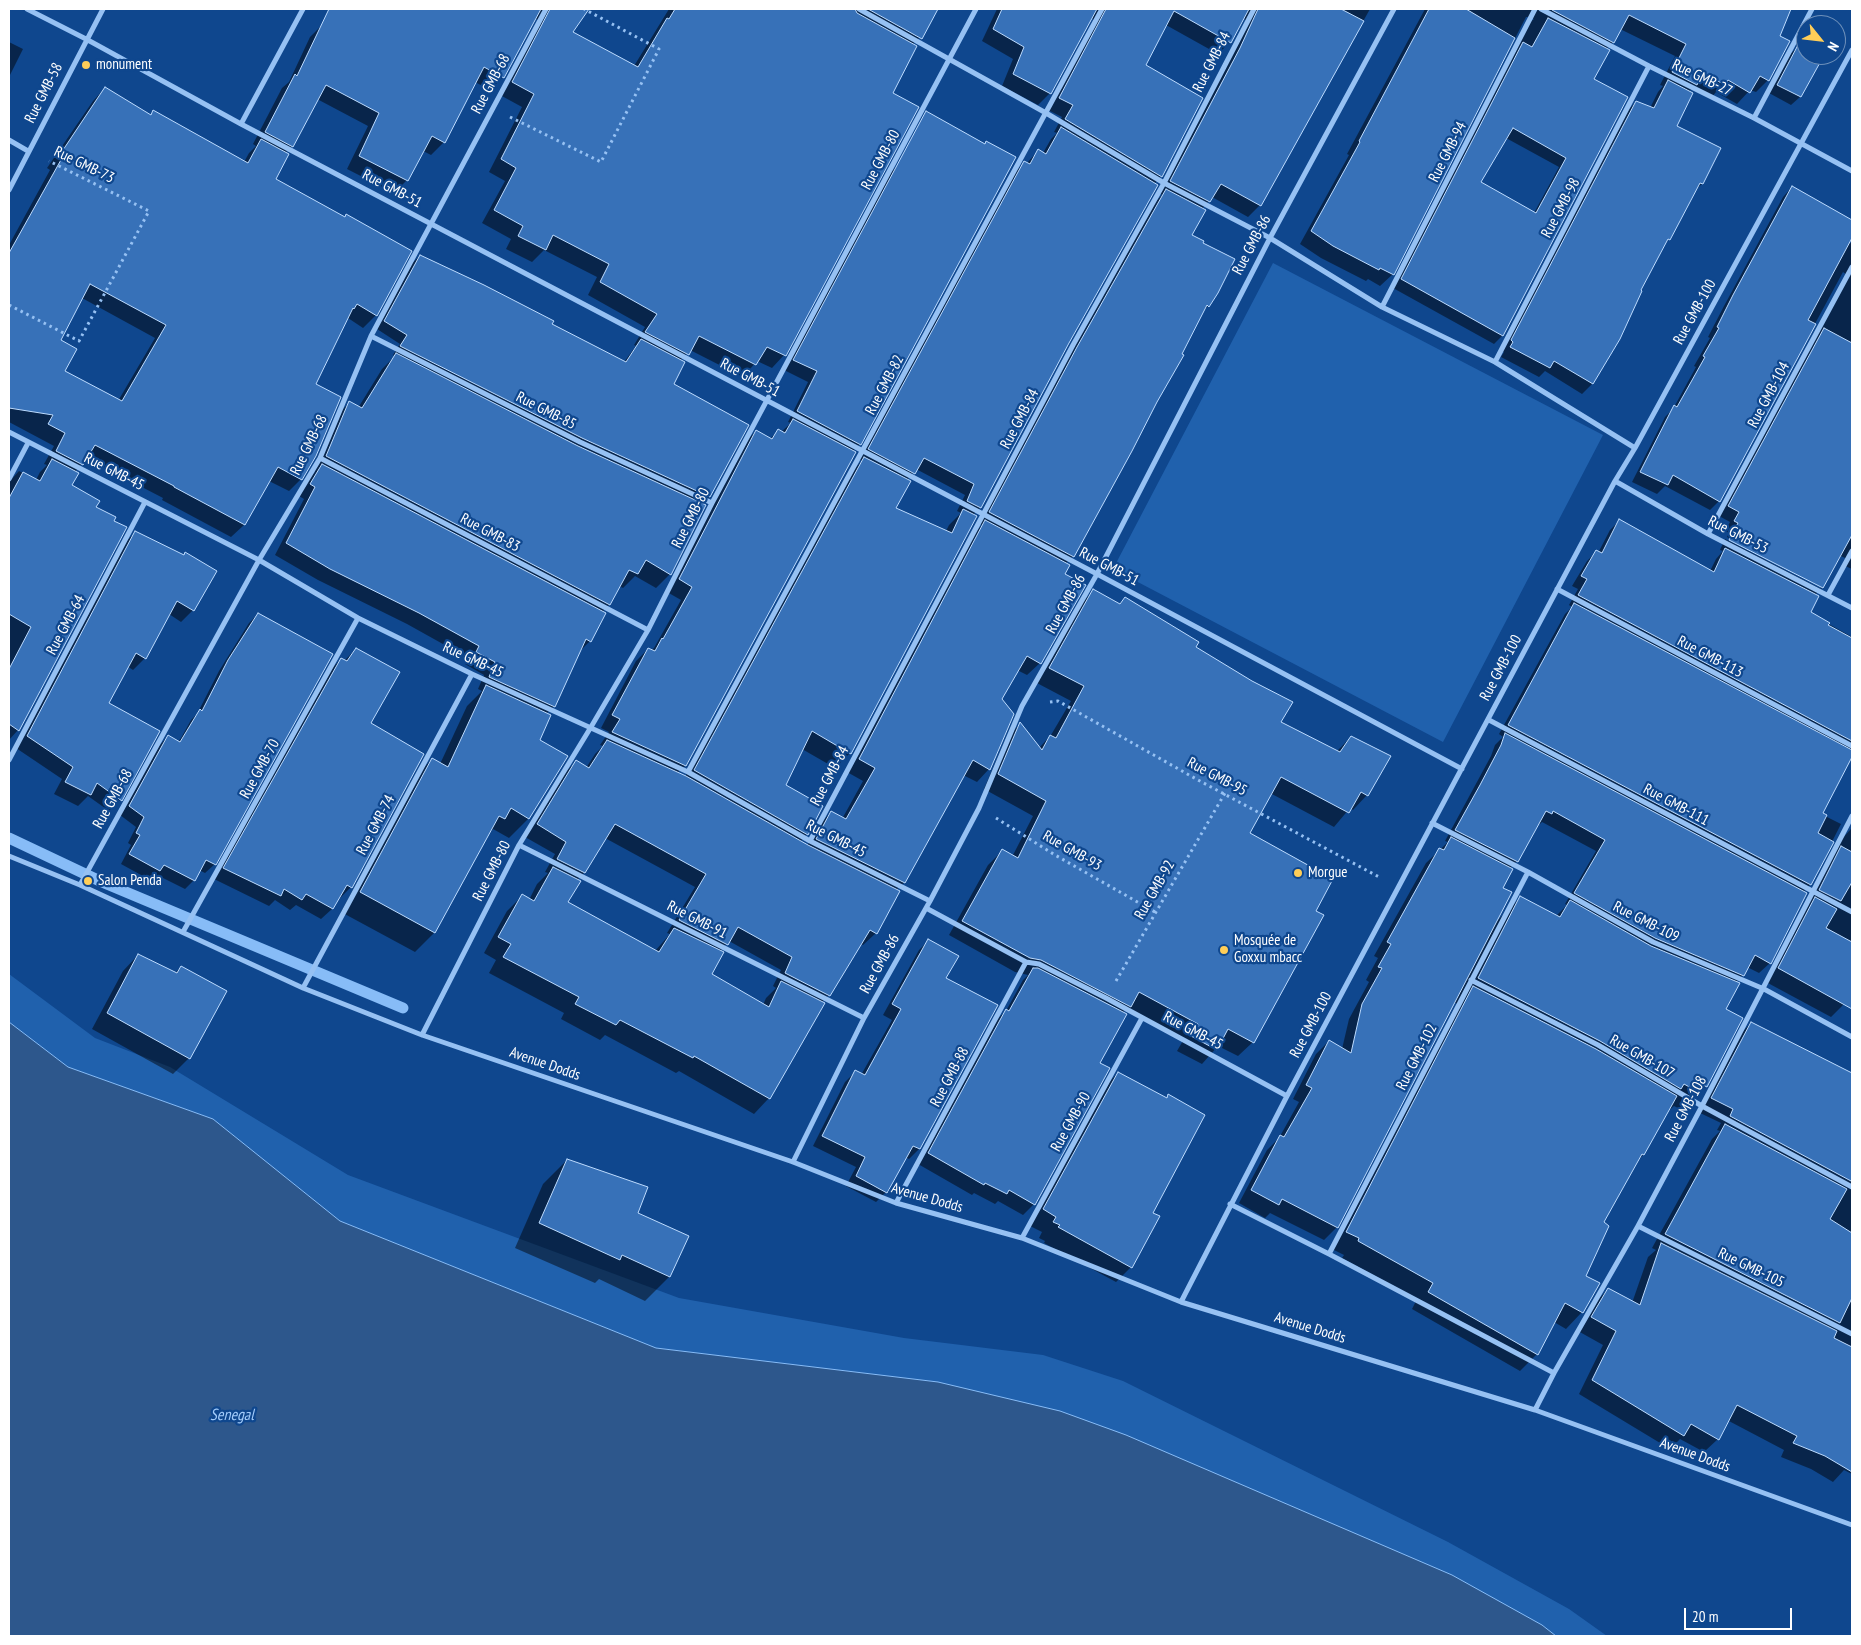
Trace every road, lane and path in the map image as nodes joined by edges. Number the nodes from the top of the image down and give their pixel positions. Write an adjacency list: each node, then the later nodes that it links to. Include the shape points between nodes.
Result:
1 (27, 9): 14 (street, Rue GMB-51)
2 (103, 9): 14 (street, Rue GMB-58)
3 (303, 9): 21 (street)
4 (546, 9): 18 (street, Rue GMB-68)
5 (584, 9): 18 (path, via 659,49 601,162)
6 (859, 9): 16 (street)
7 (976, 9): 16 (street, Rue GMB-80)
8 (1102, 9): 19 (street, Rue GMB-82)
9 (1254, 9): 26 (street, Rue GMB-84)
10 (1394, 9): 29 (street, Rue GMB-86)
11 (1536, 9): 32 (street, Rue GMB-94)
12 (1541, 9): 17 (street, Rue GMB-27)
13 (1812, 9): 20 (street)
14 (86, 39): 21 (street, Rue GMB-51); 24 (street, Rue GMB-58)
15 (1852, 50): 23 (street, Rue GMB-100)
16 (949, 60): 19 (street); 35 (street, Rue GMB-80)
17 (1649, 66): 20 (street, Rue GMB-27); 34 (street, Rue GMB-98)
18 (492, 108): 28 (street, Rue GMB-68)
19 (1046, 113): 26 (street); 39 (street, Rue GMB-82)
20 (1754, 118): 23 (street, Rue GMB-27)
21 (240, 124): 28 (street, Rue GMB-51)
22 (9, 140): 24 (street)
23 (1801, 144): 25 (street, Rue GMB-27); 38 (street, Rue GMB-100)
24 (28, 151): 27 (street, Rue GMB-58); 31 (path, Rue GMB-73, via 150,211 79,341)
25 (1852, 171)
26 (1164, 183): 29 (street); 45 (street, Rue GMB-84, via 1073,345)
27 (9, 190)
28 (430, 224): 33 (street, Rue GMB-68); 35 (street, Rue GMB-51)
29 (1270, 238): 32 (street); 49 (street, Rue GMB-86)
30 (1852, 267): 46 (street, Rue GMB-104)
31 (9, 305)
32 (1382, 307): 34 (street)
33 (371, 336): 40 (street, Rue GMB-68); 44 (street, Rue GMB-85, via 580,442)
34 (1494, 362): 38 (street)
35 (767, 401): 39 (street, Rue GMB-51); 44 (street, Rue GMB-80)
36 (9, 432): 37 (street, Rue GMB-45)
37 (28, 443): 41 (street); 43 (street, Rue GMB-45)
38 (1635, 448): 42 (street, Rue GMB-100)
39 (863, 452): 45 (street, Rue GMB-51); 62 (street, Rue GMB-82)
40 (320, 458): 48 (street, Rue GMB-68); 54 (street, Rue GMB-83)
41 (9, 479)
42 (1615, 481): 46 (street, Rue GMB-53); 50 (street, Rue GMB-100)
43 (145, 502): 48 (street, Rue GMB-45); 60 (street, Rue GMB-64)
44 (712, 503): 54 (street, Rue GMB-80)
45 (984, 515): 49 (street, Rue GMB-51); 67 (street, Rue GMB-84)
46 (1708, 534): 51 (street, Rue GMB-53)
47 (1852, 551): 51 (street)
48 (259, 560): 53 (street, Rue GMB-45); 71 (street, Rue GMB-68)
49 (1097, 574): 56 (street, Rue GMB-86); 61 (street, Rue GMB-51)
50 (1557, 589): 57 (street, Rue GMB-100); 59 (street, Rue GMB-113)
51 (1828, 595): 52 (street, Rue GMB-53)
52 (1852, 608)
53 (358, 618): 55 (street, Rue GMB-45); 78 (street, Rue GMB-70)
54 (648, 630): 58 (street, Rue GMB-80)
55 (472, 674): 58 (street, Rue GMB-45); 81 (street, Rue GMB-74)
56 (1022, 706): 63 (path, Rue GMB-95, via 1058,701); 64 (street, Rue GMB-86)
57 (1489, 720): 61 (street, Rue GMB-100); 73 (street, Rue GMB-111)
58 (591, 727): 62 (street, Rue GMB-45); 68 (street, Rue GMB-80)
59 (1852, 746)
60 (9, 760)
61 (1462, 769): 66 (street, Rue GMB-100)
62 (688, 772): 67 (street, Rue GMB-45)
63 (1225, 793): 72 (path, Rue GMB-95); 76 (path, Rue GMB-92)
64 (979, 808): 74 (street, Rue GMB-86); 76 (path, Rue GMB-93)
65 (1852, 816): 73 (street, Rue GMB-108)
66 (1432, 823): 70 (street, Rue GMB-109); 72 (street, Rue GMB-100)
67 (810, 841): 74 (street, Rue GMB-45)
68 (519, 845): 84 (street, Rue GMB-91); 86 (street, Rue GMB-80)
69 (9, 856): 71 (street, Avenue Dodds)
70 (1528, 872): 80 (street, Rue GMB-102); 82 (street, Rue GMB-109, via 1653,942)
71 (80, 885): 78 (street, Avenue Dodds)
72 (1399, 888): 88 (street, Rue GMB-100)
73 (1813, 891): 77 (street, Rue GMB-111); 82 (street, Rue GMB-108)
74 (930, 901): 75 (street, Rue GMB-86)
75 (926, 908): 79 (street, Rue GMB-45); 84 (street, Rue GMB-86)
76 (1155, 912): 83 (path, Rue GMB-92)
77 (1852, 912)
78 (184, 932): 81 (street, Avenue Dodds)
79 (1026, 962): 83 (street, Rue GMB-45, via 1039,964); 92 (street, Rue GMB-88)
80 (1470, 980): 89 (street, Rue GMB-107, via 1598,1045); 96 (street, Rue GMB-102)
81 (302, 988): 86 (street, Avenue Dodds)
82 (1764, 989): 87 (street, Rue GMB-109); 89 (street, Rue GMB-108)
83 (1106, 998): 85 (street, Rue GMB-45)
84 (864, 1018): 90 (street, Rue GMB-86)
85 (1142, 1018): 88 (street, Rue GMB-45); 95 (street, Rue GMB-90)
86 (422, 1035): 90 (street, Avenue Dodds)
87 (1852, 1037)
88 (1287, 1096): 93 (street, Rue GMB-100)
89 (1702, 1106): 91 (street, Rue GMB-107); 94 (street, Rue GMB-108)
90 (792, 1162): 92 (street, Avenue Dodds)
91 (1852, 1186)
92 (896, 1203): 95 (street, Avenue Dodds)
93 (1230, 1204): 96 (street); 97 (street, Rue GMB-100)
94 (1638, 1226): 98 (street, Rue GMB-105); 99 (street, Rue GMB-108)
95 (1022, 1238): 97 (street, Avenue Dodds)
96 (1330, 1254): 99 (street)
97 (1181, 1302): 100 (street, Avenue Dodds)
98 (1852, 1334)
99 (1554, 1373): 100 (street, Rue GMB-108)
100 (1535, 1410): 101 (street, Avenue Dodds)
101 (1852, 1525)

